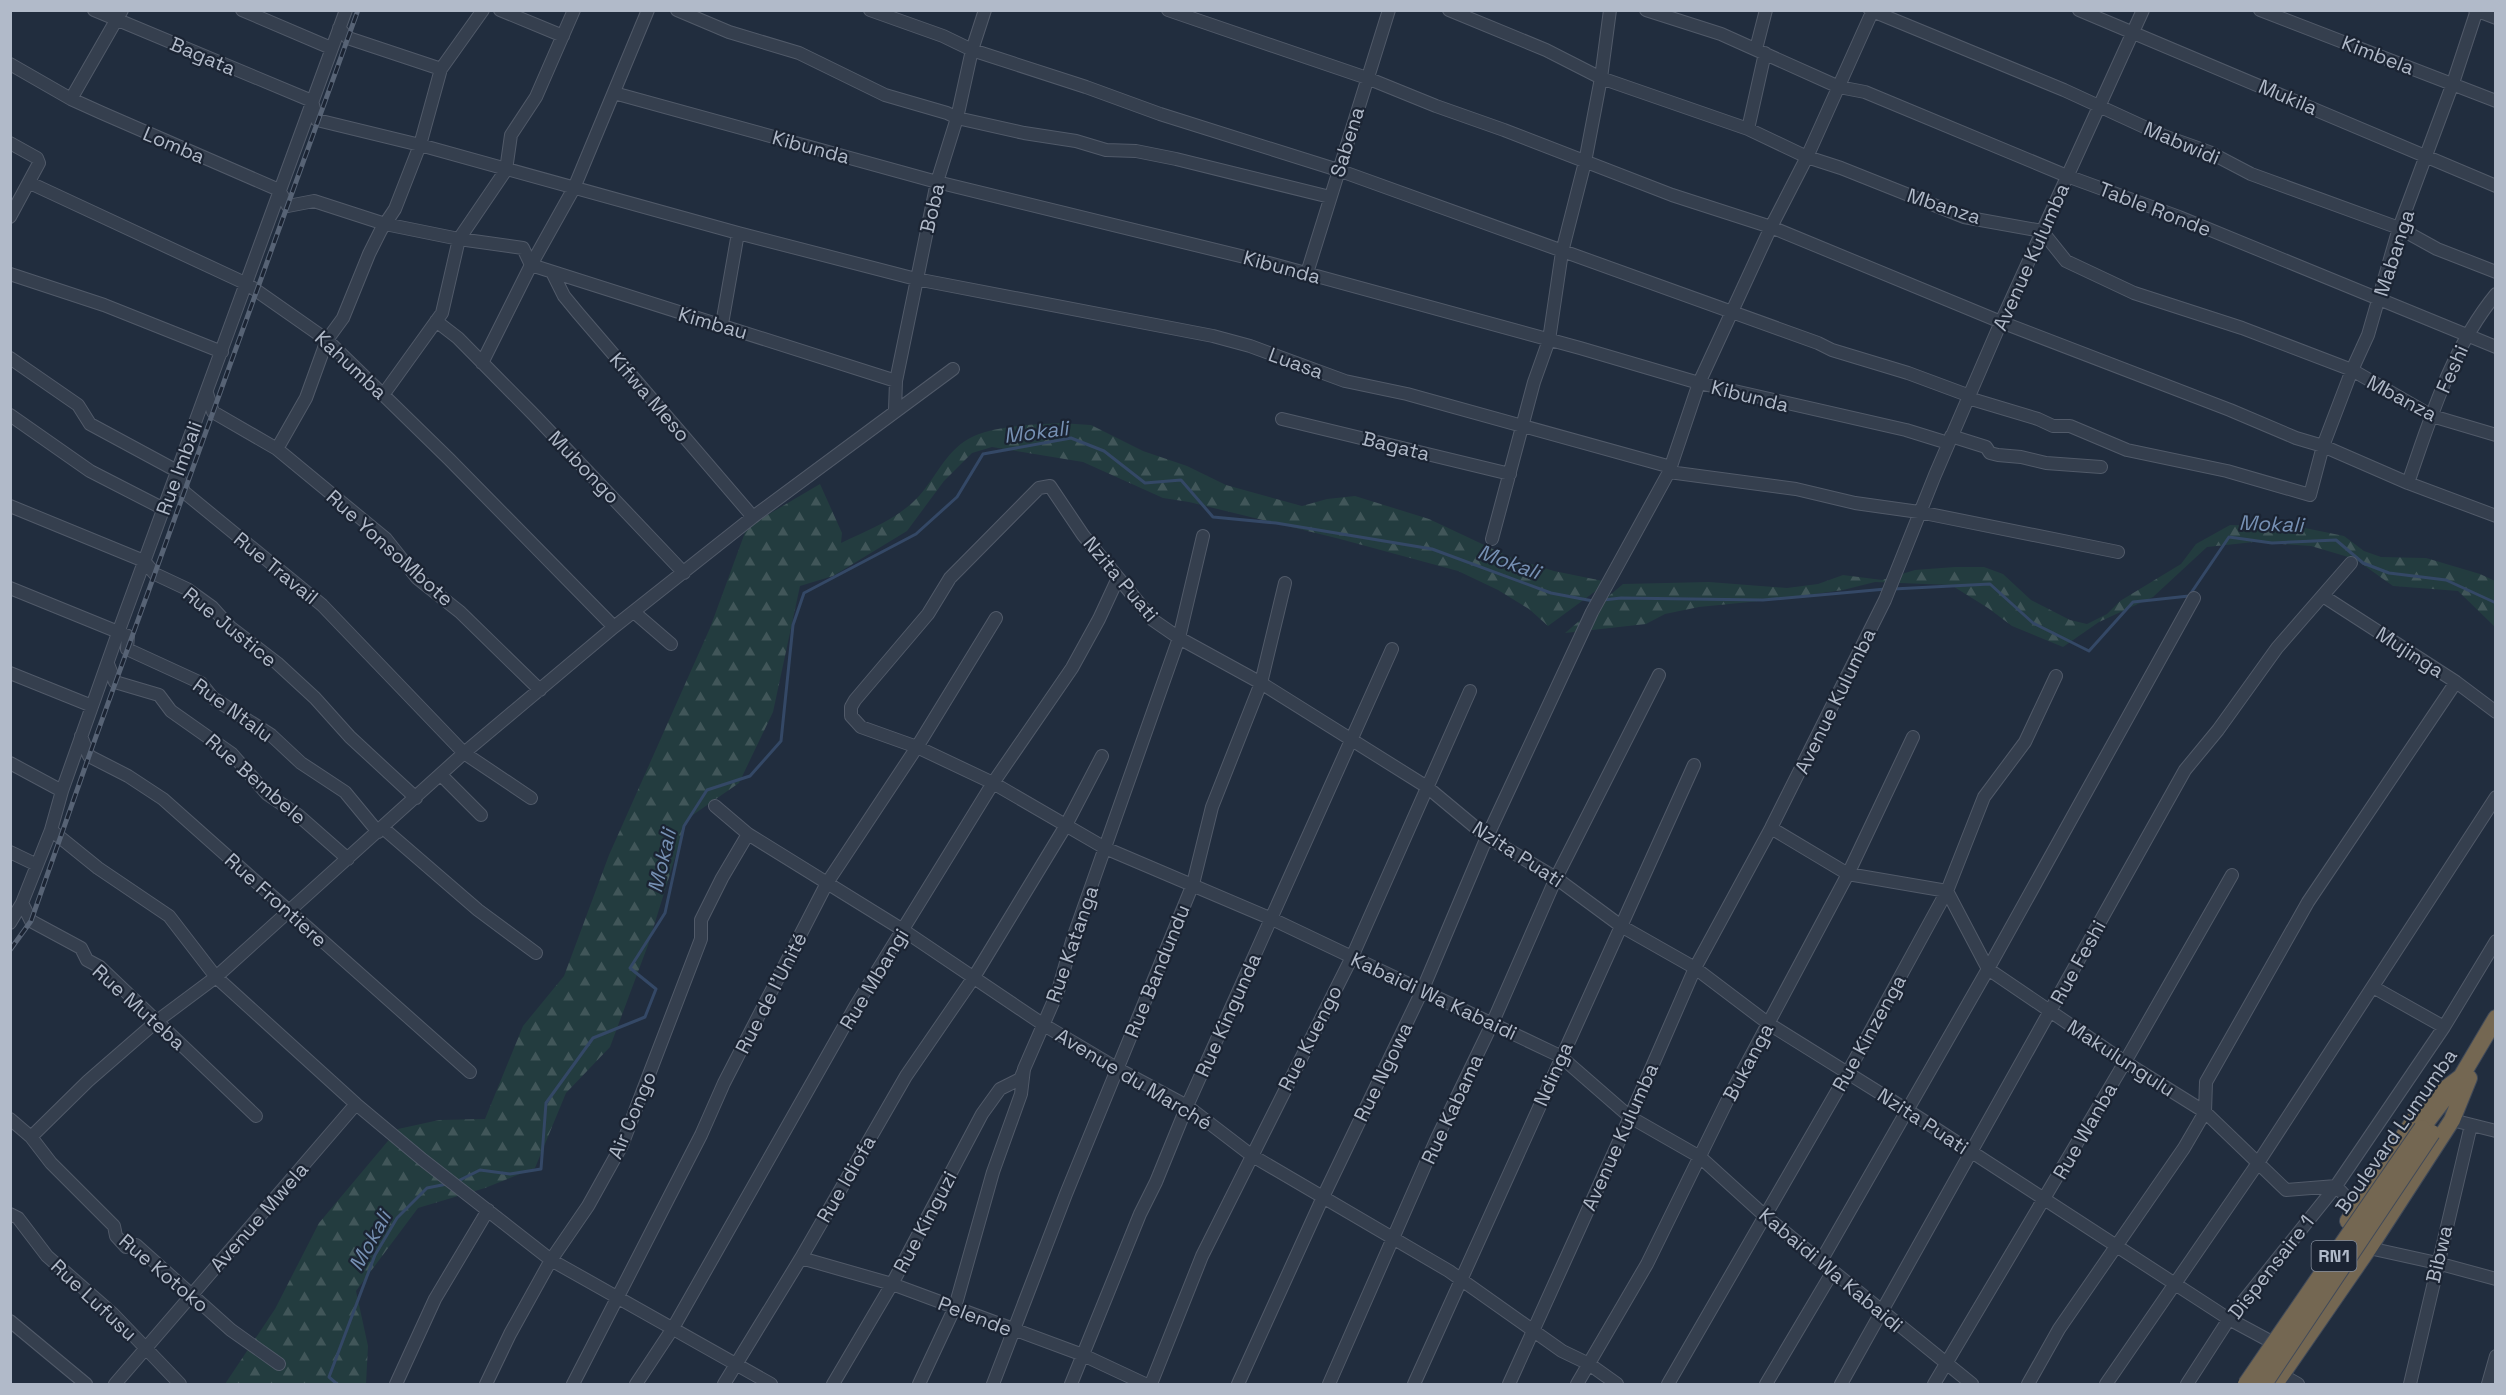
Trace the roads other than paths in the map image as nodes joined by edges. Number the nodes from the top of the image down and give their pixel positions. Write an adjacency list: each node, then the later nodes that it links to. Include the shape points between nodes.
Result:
1 (94, 10): 22 (street, Bagata)
2 (242, 10): 27 (street)
3 (346, 10): 24 (street, Rue Imbali)
4 (483, 10): 31 (street)
5 (500, 10): 26 (street)
6 (574, 10): 26 (street)
7 (648, 10): 36 (street)
8 (677, 10): 41 (street, via 729,32 800,53 885,94)
9 (870, 10): 28 (street)
10 (985, 10): 28 (street, Boba)
11 (1168, 10): 32 (street)
12 (1389, 10): 32 (street, Sabena)
13 (1449, 10): 33 (street, Mbanza, via 1546,50)
14 (1610, 10): 33 (street)
15 (1646, 10): 29 (street, Table Ronde)
16 (1766, 10): 29 (street)
17 (2079, 10): 25 (street, Mukila)
18 (2143, 10): 25 (street, Avenue Kulumba)
19 (2260, 10): 34 (street, Kimbela)
20 (1872, 11): 35 (street, Rue Ngowa); 40 (street, Mabwidi)
21 (2476, 11): 23 (street); 34 (street, Mabanga)
22 (120, 15): 37 (street); 38 (street, Bagata)
23 (2496, 18)
24 (339, 28): 27 (street, Rue Imbali); 31 (street, via 348,38)
25 (2133, 33): 40 (street, Avenue Kulumba); 46 (street, Mukila)
26 (563, 36): 48 (street, via 536,97 511,135)
27 (332, 48): 38 (street, Rue Imbali)
28 (972, 50): 41 (street, Boba); 49 (street)
29 (1761, 51): 35 (street, Table Ronde); 42 (street)
30 (10, 64): 37 (street, Lomba)
31 (441, 69): 44 (street)
32 (1367, 78): 47 (street); 49 (street, Sabena)
33 (1601, 78): 42 (street, Mbanza); 47 (street)
34 (2453, 83): 39 (street, Kimbela); 46 (street, Mabanga)
35 (1839, 87): 45 (street, Rue Ngowa); 50 (street, Table Ronde, via 1865,92)
36 (614, 93): 51 (street, Kibunda); 54 (street)
37 (70, 99): 55 (street, Lomba)
38 (312, 101): 44 (street, Luasa, via 317,120); 55 (street, Rue Imbali)
39 (2496, 101)
40 (2100, 107): 50 (street, Avenue Kulumba); 60 (street, Mabwidi, via 2209,152 2251,174)
41 (957, 118): 51 (street, Boba); 56 (street, via 1106,150 1166,157)
42 (1748, 129): 45 (street, Mbanza)
43 (10, 143): 52 (street, via 39,160)
44 (420, 145): 48 (street, Luasa); 58 (street, via 395,209)
45 (1807, 157): 59 (street, Rue Ngowa); 61 (street, Mbanza, via 1964,217)
46 (2426, 157): 53 (street, Mukila); 60 (street, Mabanga)
47 (1585, 162): 59 (street); 64 (street)
48 (506, 170): 54 (street, Luasa); 63 (street)
49 (1338, 170): 56 (street, Sabena); 64 (street)
50 (2067, 176): 61 (street, Avenue Kulumba); 73 (street, Table Ronde)
51 (937, 182): 67 (street, Kibunda); 70 (street, Boba)
52 (30, 183): 57 (street); 71 (street, Kahumba)
53 (2496, 186)
54 (574, 188): 62 (street, Luasa); 65 (street)
55 (279, 190): 58 (street, Lomba, via 288,206 314,201); 71 (street, Rue Imbali)
56 (1330, 197): 67 (street, Sabena)
57 (10, 217)
58 (385, 224): 63 (street); 79 (street, via 343,318)
59 (1771, 227): 74 (street, Rue Ngowa); 76 (street)
60 (2399, 228): 66 (street, Mabwidi, via 2437,249); 73 (street, Mabanga)
61 (2042, 231): 76 (street, Avenue Kulumba); 86 (street, Mbanza, via 2066,261 2134,293)
62 (738, 233): 70 (street, Luasa); 77 (street)
63 (459, 239): 65 (street, via 523,248); 75 (street, via 442,314)
64 (1562, 252): 74 (street); 80 (street)
65 (531, 265): 69 (street, Kimbau); 84 (street)
66 (2496, 272)
67 (1307, 273): 80 (street, Kibunda)
68 (10, 274): 82 (street, via 104,305)
69 (554, 274): 77 (street, Kimbau); 110 (street, Kifwa Meso, via 571,305)
70 (916, 279): 87 (street, Boba); 96 (street, Luasa, via 1213,336 1346,381)
71 (247, 284): 79 (street, Kahumba); 82 (street, Rue Imbali)
72 (2496, 294): 78 (street, Feshi)
73 (2379, 299): 78 (street, Table Ronde); 86 (street, Mabanga)
74 (1732, 312): 88 (street, Rue Ngowa); 91 (street)
75 (436, 321): 84 (street, Mubongo); 90 (street)
76 (2001, 322): 91 (street, Avenue Kulumba); 99 (street)
77 (722, 324): 87 (street, Kimbau)
78 (2467, 336): 81 (street, Table Ronde); 94 (street, Feshi)
79 (327, 340): 90 (street, Kahumba); 100 (street, via 306,398)
80 (1549, 340): 88 (street, Kibunda); 96 (street)
81 (2496, 347)
82 (222, 352): 89 (street, Rue Imbali)
83 (10, 358): 103 (street, via 78,405 90,424)
84 (482, 363): 116 (street, Mubongo)
85 (953, 369): 92 (street)
86 (2352, 370): 94 (street, Mbanza); 99 (street, Mabanga)
87 (896, 381): 92 (street, Boba)
88 (1699, 383): 98 (street, Kibunda); 102 (street, Rue Ngowa)
89 (207, 393): 100 (street, Rue YonsoMbote, via 213,412); 103 (street, Rue Imbali)
90 (383, 395): 124 (street, Kahumba)
91 (1969, 397): 98 (street, Avenue Kulumba); 99 (street, Mabanga, via 2053,426 2070,426 2127,450 2227,471 2310,495)
92 (895, 410): 110 (street)
93 (10, 415): 107 (street, via 90,471)
94 (2432, 416): 97 (street, Mbanza); 105 (street, Feshi)
95 (1282, 419): 104 (street, Bagata)
96 (1522, 426): 102 (street, Luasa); 104 (street)
97 (2496, 435)
98 (1950, 439): 101 (street, Kibunda, via 1986,447 1998,455); 108 (street, Avenue Kulumba)
99 (2323, 446): 105 (street)
100 (277, 449): 135 (street, Rue YonsoMbote, via 386,539 417,578 460,612)
101 (2101, 467)
102 (1670, 470): 108 (street, Luasa); 162 (street, Rue Ngowa, via 1592,612)
103 (177, 471): 107 (street, Rue Imbali); 144 (street, Rue Travail, via 184,492 322,605)
104 (1510, 474): 112 (street)
105 (2408, 483): 109 (street)
106 (10, 506): 114 (street, Rue Justice)
107 (164, 509): 114 (street, Rue Imbali)
108 (1919, 512): 113 (street, Luasa); 158 (street, Avenue Kulumba, via 1885,600)
109 (2496, 516)
110 (753, 517): 116 (street)
111 (1203, 536): 126 (street, Rue Katanga)
112 (1492, 539)
113 (2118, 552)
114 (144, 561): 125 (street, Rue Imbali); 153 (street, Rue Justice, via 155,574 187,589 212,608 277,663)
115 (2351, 563): 120 (street, Rue Feshi)
116 (684, 573): 122 (street)
117 (1119, 578): 126 (street, Nzita Puati, via 1153,620); 137 (street, Nzita Puati, via 1050,486 1039,488 950,578 928,614); 149 (street, Rue Mbangi, via 1072,668)
118 (1285, 583): 134 (street, Rue Bandundu)
119 (10, 588): 125 (street, Rue Ntalu)
120 (2323, 596): 133 (street, Mujinga); 188 (street, Rue Feshi, via 2277,648 2185,770)
121 (2194, 598): 183 (street)
122 (635, 613): 124 (street); 127 (street)
123 (996, 618): 143 (street, Rue de l'Unité)
124 (614, 627): 135 (street)
125 (118, 633): 129 (street, Rue Imbali); 160 (street, Rue Ntalu, via 128,636 128,649 201,683 219,703 270,735 301,763 345,792)
126 (1179, 638): 134 (street, Nzita Puati); 163 (street, Rue Katanga)
127 (670, 644)
128 (1392, 649): 142 (street, Rue Kingunda)
129 (108, 664): 138 (street, Rue Imbali); 165 (street, Rue Bembele, via 116,682 159,695 171,711 232,754 267,794 298,815)
130 (10, 673): 138 (street)
131 (1659, 675): 169 (street, Rue Kabama)
132 (2056, 676): 172 (street, Rue Kinzenga, via 2025,742 1984,797)
133 (2456, 682): 139 (street, Mujinga); 206 (street, via 2302,911 2206,1082)
134 (1261, 683): 142 (street, Nzita Puati); 171 (street, Rue Bandundu, via 1212,807)
135 (540, 690): 144 (street)
136 (1470, 691): 150 (street, Rue Kuengo)
137 (855, 700): 143 (street, Kabaidi Wa Kabaidi, via 851,716 861,728)
138 (92, 706): 140 (street, Rue Imbali)
139 (2496, 712)
140 (81, 736): 151 (street, Rue Imbali); 174 (street, Rue Frontiere, via 89,756 163,799)
141 (1913, 737): 167 (street, Bukanga)
142 (1350, 741): 150 (street, Nzita Puati); 175 (street, Rue Kingunda)
143 (917, 747): 149 (street, Kabaidi Wa Kabaidi); 170 (street, Rue de l'Unité)
144 (464, 753): 148 (street); 154 (street, Rue Travail)
145 (1102, 756): 157 (street, Rue Idiofa)
146 (10, 763): 151 (street)
147 (1694, 765): 177 (street, Ndinga)
148 (441, 775): 153 (street); 156 (street)
149 (993, 783): 157 (street, Kabaidi Wa Kabaidi); 178 (street, Rue Mbangi)
150 (1427, 788): 162 (street, Nzita Puati); 181 (street, Rue Kuengo)
151 (62, 791): 159 (street, Rue Imbali)
152 (2496, 797): 186 (street)
153 (416, 798): 160 (street)
154 (531, 798)
155 (715, 806): 161 (street, Avenue du Marché)
156 (481, 815)
157 (1065, 826): 163 (street, Kabaidi Wa Kabaidi); 185 (street, Rue Idiofa)
158 (1772, 828): 167 (street); 182 (street, Avenue Kulumba)
159 (51, 830): 166 (street, Rue Imbali); 184 (street, via 98,868 169,916)
160 (380, 830): 165 (street); 180 (street)
161 (748, 834): 170 (street, Avenue du Marché); 230 (street, Air Congo, via 701,920 701,939 622,1145 588,1206)
162 (1487, 837): 169 (street, Nzita Puati); 187 (street, Rue Ngowa)
163 (1105, 848): 171 (street, Kabaidi Wa Kabaidi); 193 (street, Rue Katanga)
164 (10, 852): 166 (street)
165 (348, 859): 174 (street)
166 (37, 864): 173 (street, Rue Imbali)
167 (1848, 874): 172 (street); 192 (street, Bukanga)
168 (2232, 875): 197 (street, Rue Wanba)
169 (1556, 878): 177 (street, Nzita Puati); 191 (street, Rue Kabama)
170 (827, 883): 178 (street, Avenue du Marché); 239 (street, Rue de l'Unité)
171 (1193, 884): 175 (street, Kabaidi Wa Kabaidi); 199 (street, Rue Bandundu)
172 (1947, 891): 183 (street, Makulungulu); 201 (street, Rue Kinzenga)
173 (22, 903): 176 (street, Rue Imbali); 190 (street, Rue Muteba, via 31,921 81,948 87,960 100,967)
174 (289, 910): 184 (street); 200 (street, Rue Frontiere)
175 (1272, 919): 181 (street, Kabaidi Wa Kabaidi); 204 (street, Rue Kingunda)
176 (10, 923)
177 (1621, 926): 182 (street, Nzita Puati); 196 (street, Ndinga)
178 (903, 930): 185 (street, Avenue du Marché); 244 (street, Rue Mbangi, via 855,1007)
179 (2496, 941): 194 (street, Dispensaire 1)
180 (536, 953)
181 (1352, 957): 187 (street, Kabaidi Wa Kabaidi); 216 (street, Rue Kuengo)
182 (1695, 968): 192 (street, Nzita Puati); 208 (street, Avenue Kulumba)
183 (1988, 969): 188 (street, Makulungulu); 205 (street)
184 (216, 977): 190 (street); 203 (street)
185 (974, 977): 193 (street, Avenue du Marché); 229 (street, Rue Idiofa, via 906,1076)
186 (2373, 987): 194 (street); 218 (street)
187 (1422, 991): 191 (street, Kabaidi Wa Kabaidi); 220 (street, Rue Ngowa)
188 (2050, 1012): 197 (street, Makulungulu); 215 (street, Rue Feshi)
189 (2496, 1018): 202 (highway, Boulevard Lumumba / RN1)
190 (157, 1021): 207 (street, Rue Muteba); 214 (street)
191 (1492, 1024): 196 (street, Kabaidi Wa Kabaidi); 226 (street, Rue Kabama)
192 (1769, 1024): 201 (street, Nzita Puati); 217 (street, Bukanga)
193 (1044, 1025): 198 (street, Rue Katanga); 199 (street, Avenue du Marché)
194 (2444, 1027): 219 (street, Dispensaire 1)
195 (2496, 1041): 202 (highway, Boulevard Lumumba / RN1)
196 (1560, 1056): 208 (street, Kabaidi Wa Kabaidi); 235 (street, Ndinga)
197 (2125, 1062): 206 (street, Makulungulu); 221 (street, Rue Wanba)
198 (1024, 1069): 236 (street, Rue Kinguzi, via 1020,1080 1000,1089 982,1114); 240 (street, Rue Katanga, via 1022,1094 993,1172)
199 (1118, 1069): 204 (street, Avenue du Marché); 245 (street, Rue Bandundu)
200 (470, 1072)
201 (1848, 1074): 205 (street, Nzita Puati); 225 (street, Rue Kinzenga)
202 (2465, 1078): 210 (highway); 212 (highway, Boulevard Lumumba / RN1); 222 (highway, via 2424,1106)
203 (356, 1104): 223 (street); 238 (street, Avenue Mwela)
204 (1186, 1106): 216 (street, Avenue du Marché); 249 (street, Rue Kingunda)
205 (1907, 1110): 215 (street, Nzita Puati); 231 (street)
206 (2205, 1112): 218 (street, Makulungulu); 227 (street, via 2163,1181)
207 (256, 1116)
208 (1630, 1118): 217 (street, Kabaidi Wa Kabaidi); 246 (street, Avenue Kulumba)
209 (10, 1119): 214 (street, Rue Kotoko)
210 (2452, 1120): 211 (street); 228 (highway)
211 (2471, 1125): 213 (street); 232 (street, Bibwa)
212 (2427, 1131): 286 (highway, Boulevard Lumumba / RN1, bridge); 287 (highway, Boulevard Lumumba / RN1, bridge)
213 (2496, 1131)
214 (31, 1137): 238 (street, Rue Kotoko, via 51,1163 114,1226 126,1247 136,1245)
215 (1971, 1153): 221 (street, Nzita Puati); 241 (street, Rue Feshi)
216 (1251, 1155): 220 (street, Avenue du Marché); 270 (street, Rue Kuengo, via 1202,1256)
217 (1700, 1157): 225 (street, Kabaidi Wa Kabaidi); 252 (street, Bukanga, via 1647,1264)
218 (2258, 1163): 219 (street, Makulungulu, via 2286,1190); 237 (street)
219 (2336, 1186): 222 (street); 242 (street, Dispensaire 1)
220 (1323, 1197): 226 (street, Avenue du Marché); 271 (street, Rue Ngowa)
221 (2044, 1199): 227 (street, Nzita Puati); 254 (street, Rue Wanba)
222 (2356, 1209): 247 (highway)
223 (489, 1210): 230 (street); 259 (street, via 435,1299)
224 (10, 1214): 248 (street, Rue Lufusu, via 18,1218 47,1256 84,1286)
225 (1765, 1216): 231 (street, Kabaidi Wa Kabaidi); 277 (street, Rue Kinzenga)
226 (1393, 1240): 235 (street, Avenue du Marché); 272 (street, Rue Kabama)
227 (2115, 1245): 237 (street, Nzita Puati); 282 (street)
228 (2369, 1248): 232 (street); 255 (highway)
229 (801, 1258): 236 (street, Pelende); 253 (street, Rue Idiofa)
230 (551, 1260): 239 (street); 260 (street, Air Congo)
231 (1821, 1261): 233 (street, Kabaidi Wa Kabaidi)
232 (2437, 1263): 234 (street); 289 (street, Bibwa)
233 (1833, 1271): 241 (street, Kabaidi Wa Kabaidi); 278 (street)
234 (2496, 1279)
235 (1460, 1281): 246 (street, Avenue du Marché); 273 (street, Ndinga)
236 (892, 1284): 240 (street, Pelende); 265 (street, Rue Kinguzi)
237 (2173, 1284): 242 (street, Nzita Puati); 283 (street)
238 (191, 1294): 248 (street, Avenue Mwela); 251 (street, Rue Kotoko, via 231,1330)
239 (618, 1296): 244 (street); 261 (street, Rue de l'Unité)
240 (955, 1307): 245 (street, Pelende); 266 (street, Rue Katanga)
241 (1882, 1312): 254 (street, Kabaidi Wa Kabaidi); 279 (street, Rue Feshi)
242 (2229, 1319): 247 (street, Nzita Puati); 284 (street, Dispensaire 1)
243 (10, 1320): 256 (street)
244 (673, 1328): 253 (street); 262 (street, Rue Mbangi)
245 (1012, 1330): 249 (street, Pelende); 267 (street, Rue Bandundu)
246 (1533, 1330): 252 (street, Avenue du Marché); 274 (street, Avenue Kulumba)
247 (2268, 1340): 255 (street); 285 (highway)
248 (145, 1347): 257 (street, Avenue Mwela); 258 (street, Rue Lufusu)
249 (1083, 1355): 268 (street, Rue Kingunda); 269 (street, Pelende)
250 (2496, 1356): 290 (street)
251 (279, 1364)
252 (1588, 1364): 275 (street, Bukanga); 276 (street, Avenue du Marché)
253 (735, 1365): 263 (street, Rue Idiofa); 264 (street)
254 (1945, 1365): 280 (street, Rue Wanba); 281 (street, Kabaidi Wa Kabaidi)
255 (2278, 1380): 288 (street)
256 (86, 1384)
257 (115, 1384)
258 (180, 1384)
259 (396, 1384)
260 (486, 1384)
261 (573, 1384)
262 (636, 1384)
263 (724, 1384)
264 (771, 1384)
265 (833, 1384)
266 (919, 1384)
267 (993, 1384)
268 (1071, 1384)
269 (1145, 1384)
270 (1151, 1384)
271 (1238, 1384)
272 (1329, 1384)
273 (1414, 1384)
274 (1509, 1384)
275 (1577, 1384)
276 (1617, 1384)
277 (1668, 1384)
278 (1766, 1384)
279 (1841, 1384)
280 (1934, 1384)
281 (1972, 1384)
282 (2028, 1384)
283 (2106, 1384)
284 (2187, 1384)
285 (2238, 1384)
286 (2246, 1384)
287 (2264, 1384)
288 (2298, 1384)
289 (2410, 1384)
290 (2488, 1384)

